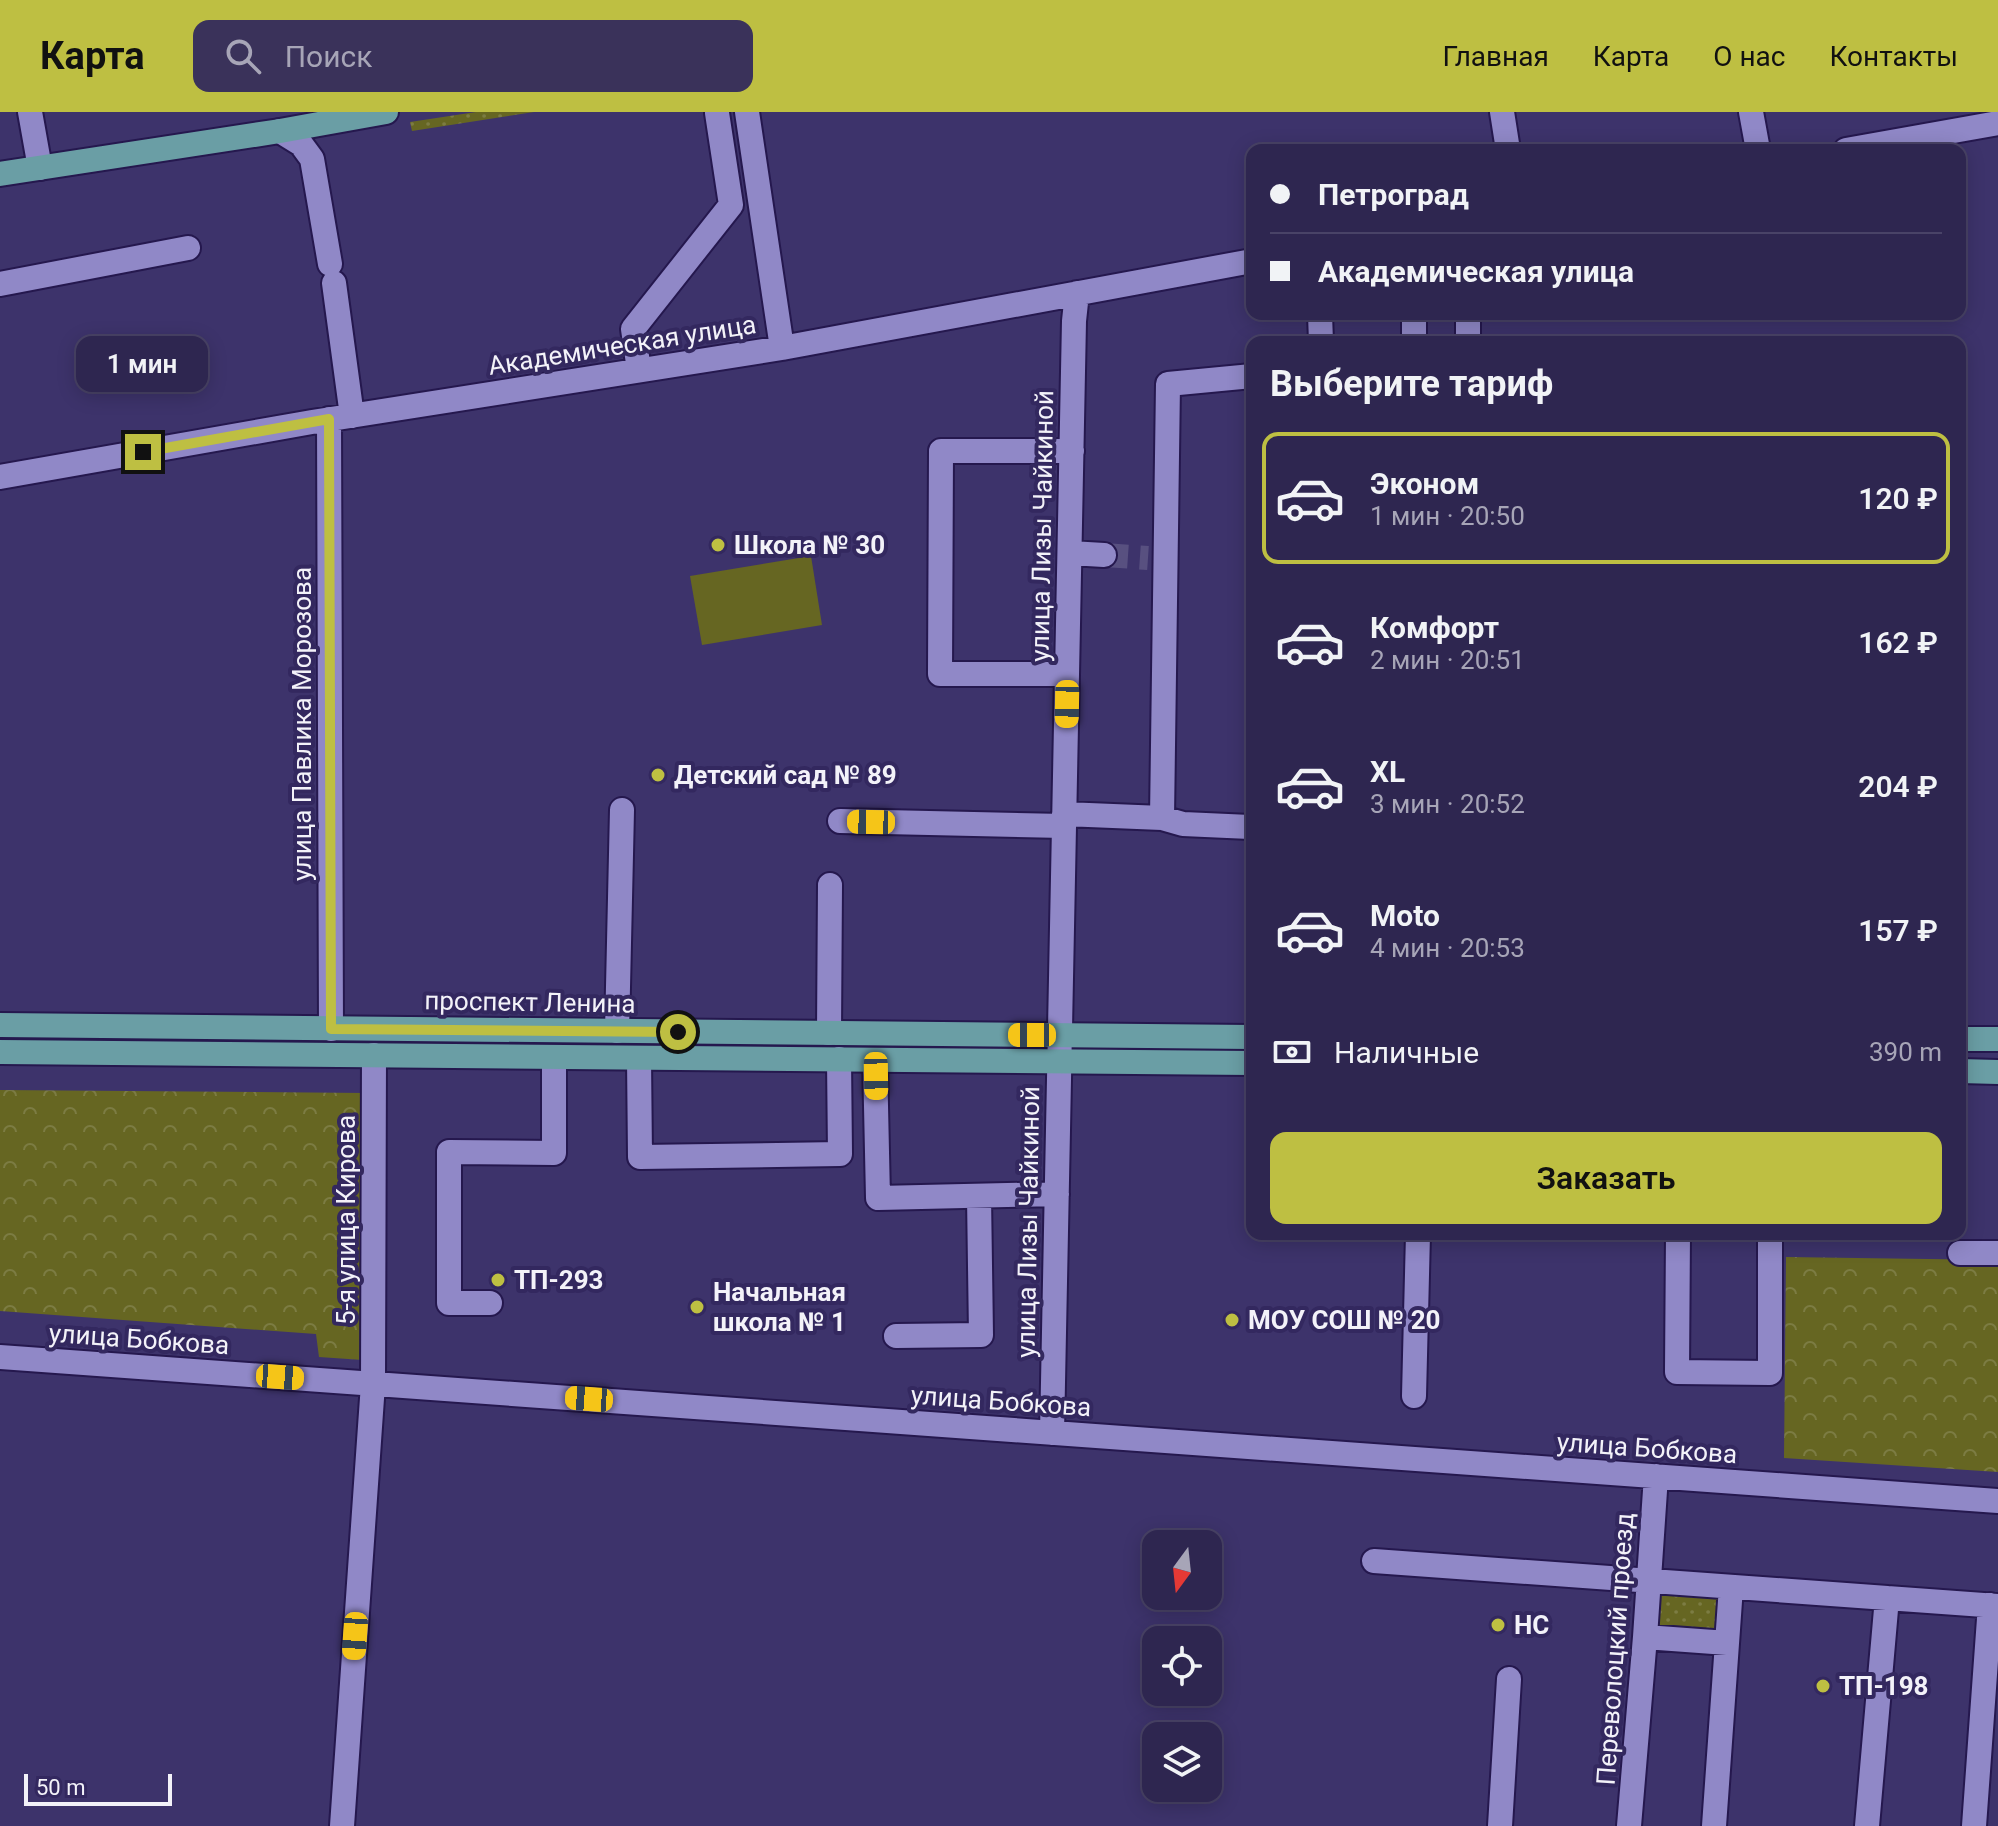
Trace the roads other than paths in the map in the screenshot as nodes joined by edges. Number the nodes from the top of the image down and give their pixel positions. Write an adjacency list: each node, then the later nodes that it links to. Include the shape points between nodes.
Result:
1 (30, 112): 12 (street)
2 (386, 112): 7 (main road)
3 (747, 112): 18 (street)
4 (1502, 112): 9 (street)
5 (1751, 112): 10 (street)
6 (717, 113): 19 (street, via 731,205 633,329)
7 (278, 121): 12 (main road); 21 (street, улица Павлика Морозова, via 312,159 332,274)
8 (1998, 123): 11 (street)
9 (1507, 144)
10 (1757, 144)
11 (1880, 144)
12 (40, 168): 13 (main road)
13 (0, 174)
14 (188, 248): 16 (street)
15 (1246, 262): 17 (street, Академическая улица)
16 (0, 284)
17 (1077, 293): 18 (street, Академическая улица); 22 (street, улица Лизы Чайкиной)
18 (782, 348): 19 (street, Академическая улица)
19 (639, 370): 21 (street, Академическая улица)
20 (1246, 377): 28 (street, via 1168,384 1157,558)
21 (341, 418): 23 (street, Академическая улица); 34 (street, улица Павлика Морозова)
22 (1072, 451): 24 (street, улица Лизы Чайкиной); 26 (street, via 941,451 940,674)
23 (0, 477)
24 (1070, 553): 25 (street); 26 (street, улица Лизы Чайкиной)
25 (1104, 555)
26 (1067, 674): 29 (street, улица Лизы Чайкиной)
27 (622, 810): 36 (street)
28 (1162, 818): 29 (street); 31 (street)
29 (1064, 820): 30 (street); 38 (street, улица Лизы Чайкиной)
30 (840, 821)
31 (1246, 827)
32 (830, 885): 37 (street)
33 (0, 1025): 34 (main road, проспект Ленина)
34 (331, 1029): 35 (main road, проспект Ленина); 43 (main road, via 328,1045)
35 (397, 1029): 36 (main road, проспект Ленина); 44 (main road, via 379,1040)
36 (617, 1031): 37 (main road, проспект Ленина)
37 (829, 1033): 38 (main road, проспект Ленина)
38 (1060, 1036): 39 (main road, проспект Ленина); 49 (street, улица Лизы Чайкиной)
39 (1246, 1037)
40 (1966, 1039): 41 (main road)
41 (1998, 1039)
42 (0, 1052): 43 (main road, проспект Ленина)
43 (315, 1055): 44 (main road, проспект Ленина)
44 (374, 1055): 45 (main road, проспект Ленина); 63 (street, 5-я улица Кирова)
45 (554, 1057): 46 (main road, проспект Ленина); 60 (street, via 554,1153 449,1152 449,1303)
46 (639, 1058): 47 (main road, проспект Ленина); 47 (street, via 640,1157 840,1154)
47 (839, 1059): 48 (main road, проспект Ленина)
48 (875, 1060): 49 (main road, проспект Ленина); 54 (street, via 878,1198)
49 (1059, 1061): 50 (main road, проспект Ленина); 53 (street, улица Лизы Чайкиной)
50 (1246, 1063)
51 (1966, 1071): 52 (main road)
52 (1998, 1072)
53 (1057, 1194): 54 (street); 65 (street, улица Лизы Чайкиной)
54 (979, 1196): 61 (street, via 981,1335)
55 (1418, 1240): 64 (street)
56 (1678, 1240): 57 (street, via 1677,1372 1770,1373)
57 (1770, 1240)
58 (1960, 1253): 59 (street)
59 (1998, 1253)
60 (490, 1303)
61 (896, 1336)
62 (0, 1357): 63 (street, улица Бобкова)
63 (373, 1384): 65 (street, улица Бобкова); 76 (street, 5-я улица Кирова)
64 (1414, 1396)
65 (1052, 1433): 66 (street, улица Бобкова)
66 (1656, 1476): 67 (street, улица Бобкова); 69 (street, Переволоцкий проезд)
67 (1998, 1501)
68 (1374, 1561): 69 (street)
69 (1648, 1581): 70 (street); 73 (street, Переволоцкий проезд)
70 (1731, 1587): 71 (street); 74 (street)
71 (1887, 1598): 72 (street); 80 (street)
72 (1994, 1606): 81 (street)
73 (1645, 1637): 74 (street); 78 (street, Переволоцкий проезд)
74 (1727, 1643): 79 (street)
75 (1509, 1679): 77 (street)
76 (342, 1826)
77 (1500, 1826)
78 (1629, 1826)
79 (1714, 1826)
80 (1867, 1826)
81 (1974, 1826)

